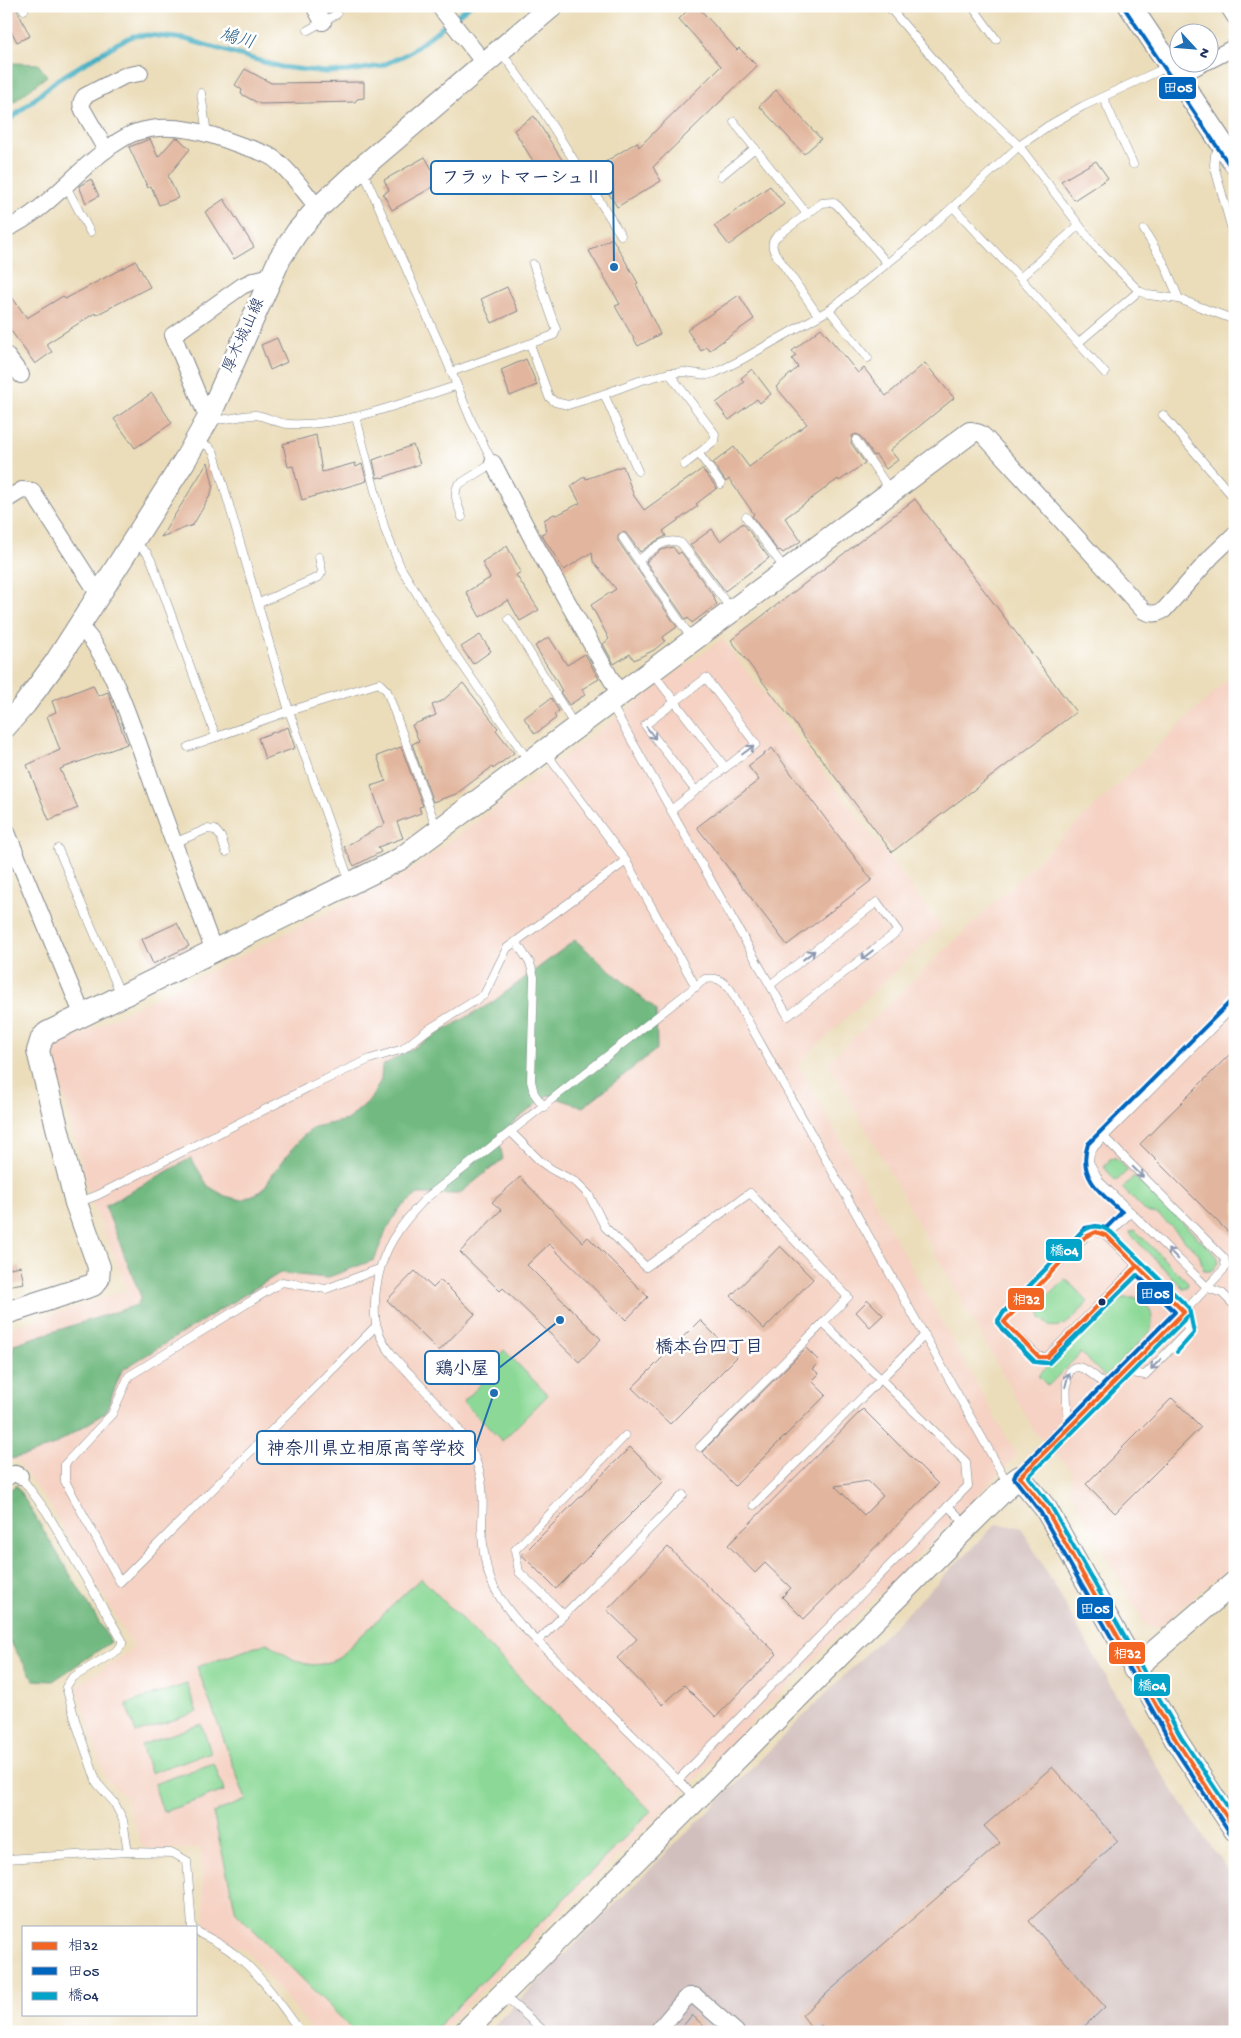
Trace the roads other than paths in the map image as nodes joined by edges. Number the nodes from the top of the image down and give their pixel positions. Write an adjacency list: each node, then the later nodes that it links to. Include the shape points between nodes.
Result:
1 (314, 6): 10 (street)
2 (438, 6): 15 (street, via 458,29)
3 (552, 6): 15 (street, 厚木城山線)
4 (888, 6): 24 (lane, via 961,91)
5 (972, 6): 12 (lane)
6 (1130, 6): 16 (street)
7 (1228, 6): 9 (street)
8 (337, 14): 10 (lane)
9 (1235, 17)
10 (323, 22): 11 (lane)
11 (308, 30)
12 (996, 39)
13 (1235, 47): 14 (street)
14 (1218, 56)
15 (493, 57): 29 (street, 厚木城山線); 39 (lane, via 540,105)
16 (1168, 64)
17 (1173, 72): 20 (lane); 23 (street)
18 (140, 73): 26 (street, via 124,76 82,100 83,110)
19 (201, 93): 22 (lane)
20 (1103, 97): 24 (lane, via 1048,126); 28 (lane)
21 (734, 122): 25 (lane)
22 (207, 134): 26 (street, via 180,129 152,129 135,132); 33 (street, via 276,159)
23 (1222, 145): 27 (street); 40 (lane, via 1215,155 1214,166)
24 (1019, 146): 32 (lane); 35 (lane)
25 (755, 148): 30 (lane); 34 (lane)
26 (106, 150): 31 (street)
27 (1235, 163)
28 (1133, 164)
29 (359, 170): 33 (street, 厚木城山線); 54 (lane, via 367,180)
30 (721, 176)
31 (66, 186): 36 (street); 38 (lane)
32 (953, 207): 41 (lane); 44 (lane)
33 (318, 208): 43 (street, 厚木城山線, via 290,241)
34 (807, 214): 41 (lane, via 822,203 833,202); 48 (lane, via 776,237 772,247)
35 (1079, 225): 44 (lane); 45 (lane)
36 (6, 229)
37 (1144, 230): 46 (lane, via 1164,263)
38 (90, 232)
39 (621, 235)
40 (1235, 241)
41 (888, 263): 47 (lane)
42 (533, 264): 51 (lane, via 556,329 551,337)
43 (271, 276): 62 (street, 厚木城山線); 62 (street, via 242,286 173,335)
44 (1020, 278): 50 (lane)
45 (1139, 291): 46 (lane); 50 (lane)
46 (1179, 299): 49 (lane)
47 (829, 310): 48 (lane); 53 (lane)
48 (818, 315): 55 (lane, via 715,373)
49 (1235, 320)
50 (1078, 343): 56 (lane)
51 (530, 344): 54 (lane); 59 (lane, via 551,400 568,405)
52 (6, 355): 57 (street)
53 (868, 358)
54 (451, 372): 58 (lane)
55 (669, 373): 59 (lane); 66 (lane, via 715,434 714,442)
56 (1105, 373)
57 (21, 374)
58 (456, 386): 61 (lane); 67 (lane)
59 (604, 394): 69 (lane)
60 (1163, 415): 72 (lane)
61 (356, 417): 62 (lane, via 313,424 280,424 258,415 227,420); 96 (lane, via 385,530 401,568 448,644)
62 (208, 419): 64 (street, 厚木城山線)
63 (970, 433): 71 (street); 76 (street, via 975,431 986,437 1149,614 1164,610)
64 (197, 440): 78 (street, 厚木城山線); 83 (lane, via 214,452)
65 (856, 440): 71 (lane)
66 (699, 454): 68 (lane); 70 (lane)
67 (493, 463): 74 (lane, via 458,485 455,497); 89 (street)
68 (684, 465)
69 (638, 471)
70 (721, 484)
71 (891, 492): 81 (street)
72 (1235, 499)
73 (6, 500): 82 (street, via 22,490 32,491)
74 (462, 517)
75 (746, 517): 81 (lane)
76 (1235, 534)
77 (623, 538): 80 (lane)
78 (134, 542): 82 (street, 厚木城山線); 94 (lane, via 152,562)
79 (319, 557): 83 (lane, via 322,572 319,577)
80 (639, 560): 84 (lane, via 665,542 681,543); 87 (lane)
81 (786, 571): 84 (street)
82 (98, 596): 86 (street, 厚木城山線)
83 (259, 603): 91 (lane)
84 (732, 611): 87 (street)
85 (509, 619): 93 (lane)
86 (79, 627): 92 (street, 厚木城山線, via 36,690); 102 (street, via 95,644 120,697)
87 (693, 641): 88 (street)
88 (652, 672): 89 (street); 90 (lane)
89 (615, 699): 93 (street); 99 (lane)
90 (675, 702): 97 (lane); 97 (lane, one-way to 90, via 756,744 706,678); 98 (lane, one-way to 98, via 645,725)
91 (289, 711): 94 (lane); 101 (lane, via 372,685 384,687); 106 (lane)
92 (6, 726)
93 (576, 728): 96 (street)
94 (216, 736): 95 (lane)
95 (188, 747)
96 (537, 757): 101 (street); 105 (lane)
97 (725, 768): 98 (lane)
98 (695, 790): 99 (lane)
99 (671, 810): 109 (lane)
100 (6, 830): 113 (street)
101 (438, 831): 106 (street, via 400,859)
102 (174, 843): 104 (lane, via 207,829 215,830); 108 (street)
103 (58, 849): 111 (lane)
104 (226, 852)
105 (626, 861): 107 (lane); 110 (lane)
106 (350, 884): 108 (street)
107 (516, 942): 114 (lane, via 530,963 534,977 531,1081 534,1093); 117 (lane, via 507,948 484,995 403,1049 370,1059)
108 (214, 951): 111 (street)
109 (770, 985): 109 (lane, one-way to 109, via 877,902 898,931 788,1016)
110 (696, 986): 114 (lane); 128 (lane, via 714,977 730,989)
111 (122, 996): 113 (street)
112 (1235, 1005): 116 (lane)
113 (83, 1016): 117 (street, via 47,1034 42,1038 38,1051)
114 (544, 1106): 115 (lane)
115 (511, 1132): 121 (lane, via 426,1198 405,1220); 126 (lane, via 540,1161 577,1183 589,1195 605,1227 646,1267 750,1193 848,1297)
116 (1104, 1137): 118 (lane, via 1090,1153 1089,1162 1100,1182); 122 (lane, one-way to 122, via 1224,1258 1226,1267)
117 (76, 1203): 125 (street, via 99,1267 98,1279 92,1285)
118 (1131, 1212): 119 (lane); 122 (lane, one-way to 118)
119 (1107, 1236): 120 (lane); 120 (lane, via 1089,1233 1007,1317 1006,1325 1039,1358 1047,1357)
120 (1137, 1266): 124 (lane)
121 (379, 1269): 127 (lane); 127 (lane, via 326,1289 282,1282 129,1376 112,1414 64,1464 65,1481 120,1582)
122 (1208, 1288): 123 (lane, via 1222,1294); 124 (lane)
123 (1235, 1306)
124 (1184, 1312): 129 (lane); 129 (lane, one-way to 129, via 1188,1331 1145,1375)
125 (6, 1313)
126 (823, 1323): 130 (lane); 134 (lane)
127 (376, 1326): 143 (lane, via 395,1359 455,1424 468,1445 481,1485 485,1560 492,1584 501,1602)
128 (925, 1336): 130 (lane); 136 (lane)
129 (1125, 1372): 131 (lane)
130 (881, 1379): 138 (lane); 139 (lane, via 966,1462 968,1486)
131 (1108, 1388): 132 (lane); 132 (lane, one-way to 131, via 1065,1387 1070,1371 1086,1368)
132 (1068, 1428): 136 (lane)
133 (625, 1436): 142 (lane, via 515,1550 519,1572)
134 (700, 1447)
135 (13, 1477): 148 (lane, via 46,1511 122,1640 118,1650 72,1678 66,1687 97,1783 114,1802 123,1820)
136 (1014, 1481): 140 (street); 144 (street, via 1046,1509)
137 (683, 1495): 142 (lane)
138 (754, 1505)
139 (948, 1506): 140 (lane); 145 (lane)
140 (968, 1526): 146 (street)
141 (1235, 1582): 144 (street)
142 (564, 1615): 143 (lane)
143 (538, 1641): 145 (lane)
144 (1134, 1668): 147 (street, via 1180,1748)
145 (678, 1780): 146 (lane)
146 (696, 1798): 152 (street)
147 (1235, 1830)
148 (128, 1852): 149 (lane); 150 (lane, via 173,1853 187,1861)
149 (6, 1859)
150 (192, 1926)
151 (198, 1932): 153 (lane, via 241,1960 265,1984)
152 (502, 1994): 154 (street); 155 (lane)
153 (301, 2032)
154 (465, 2032)
155 (545, 2032)
156 (657, 2032): 157 (street, via 684,2000 695,1996)
157 (736, 2032)

